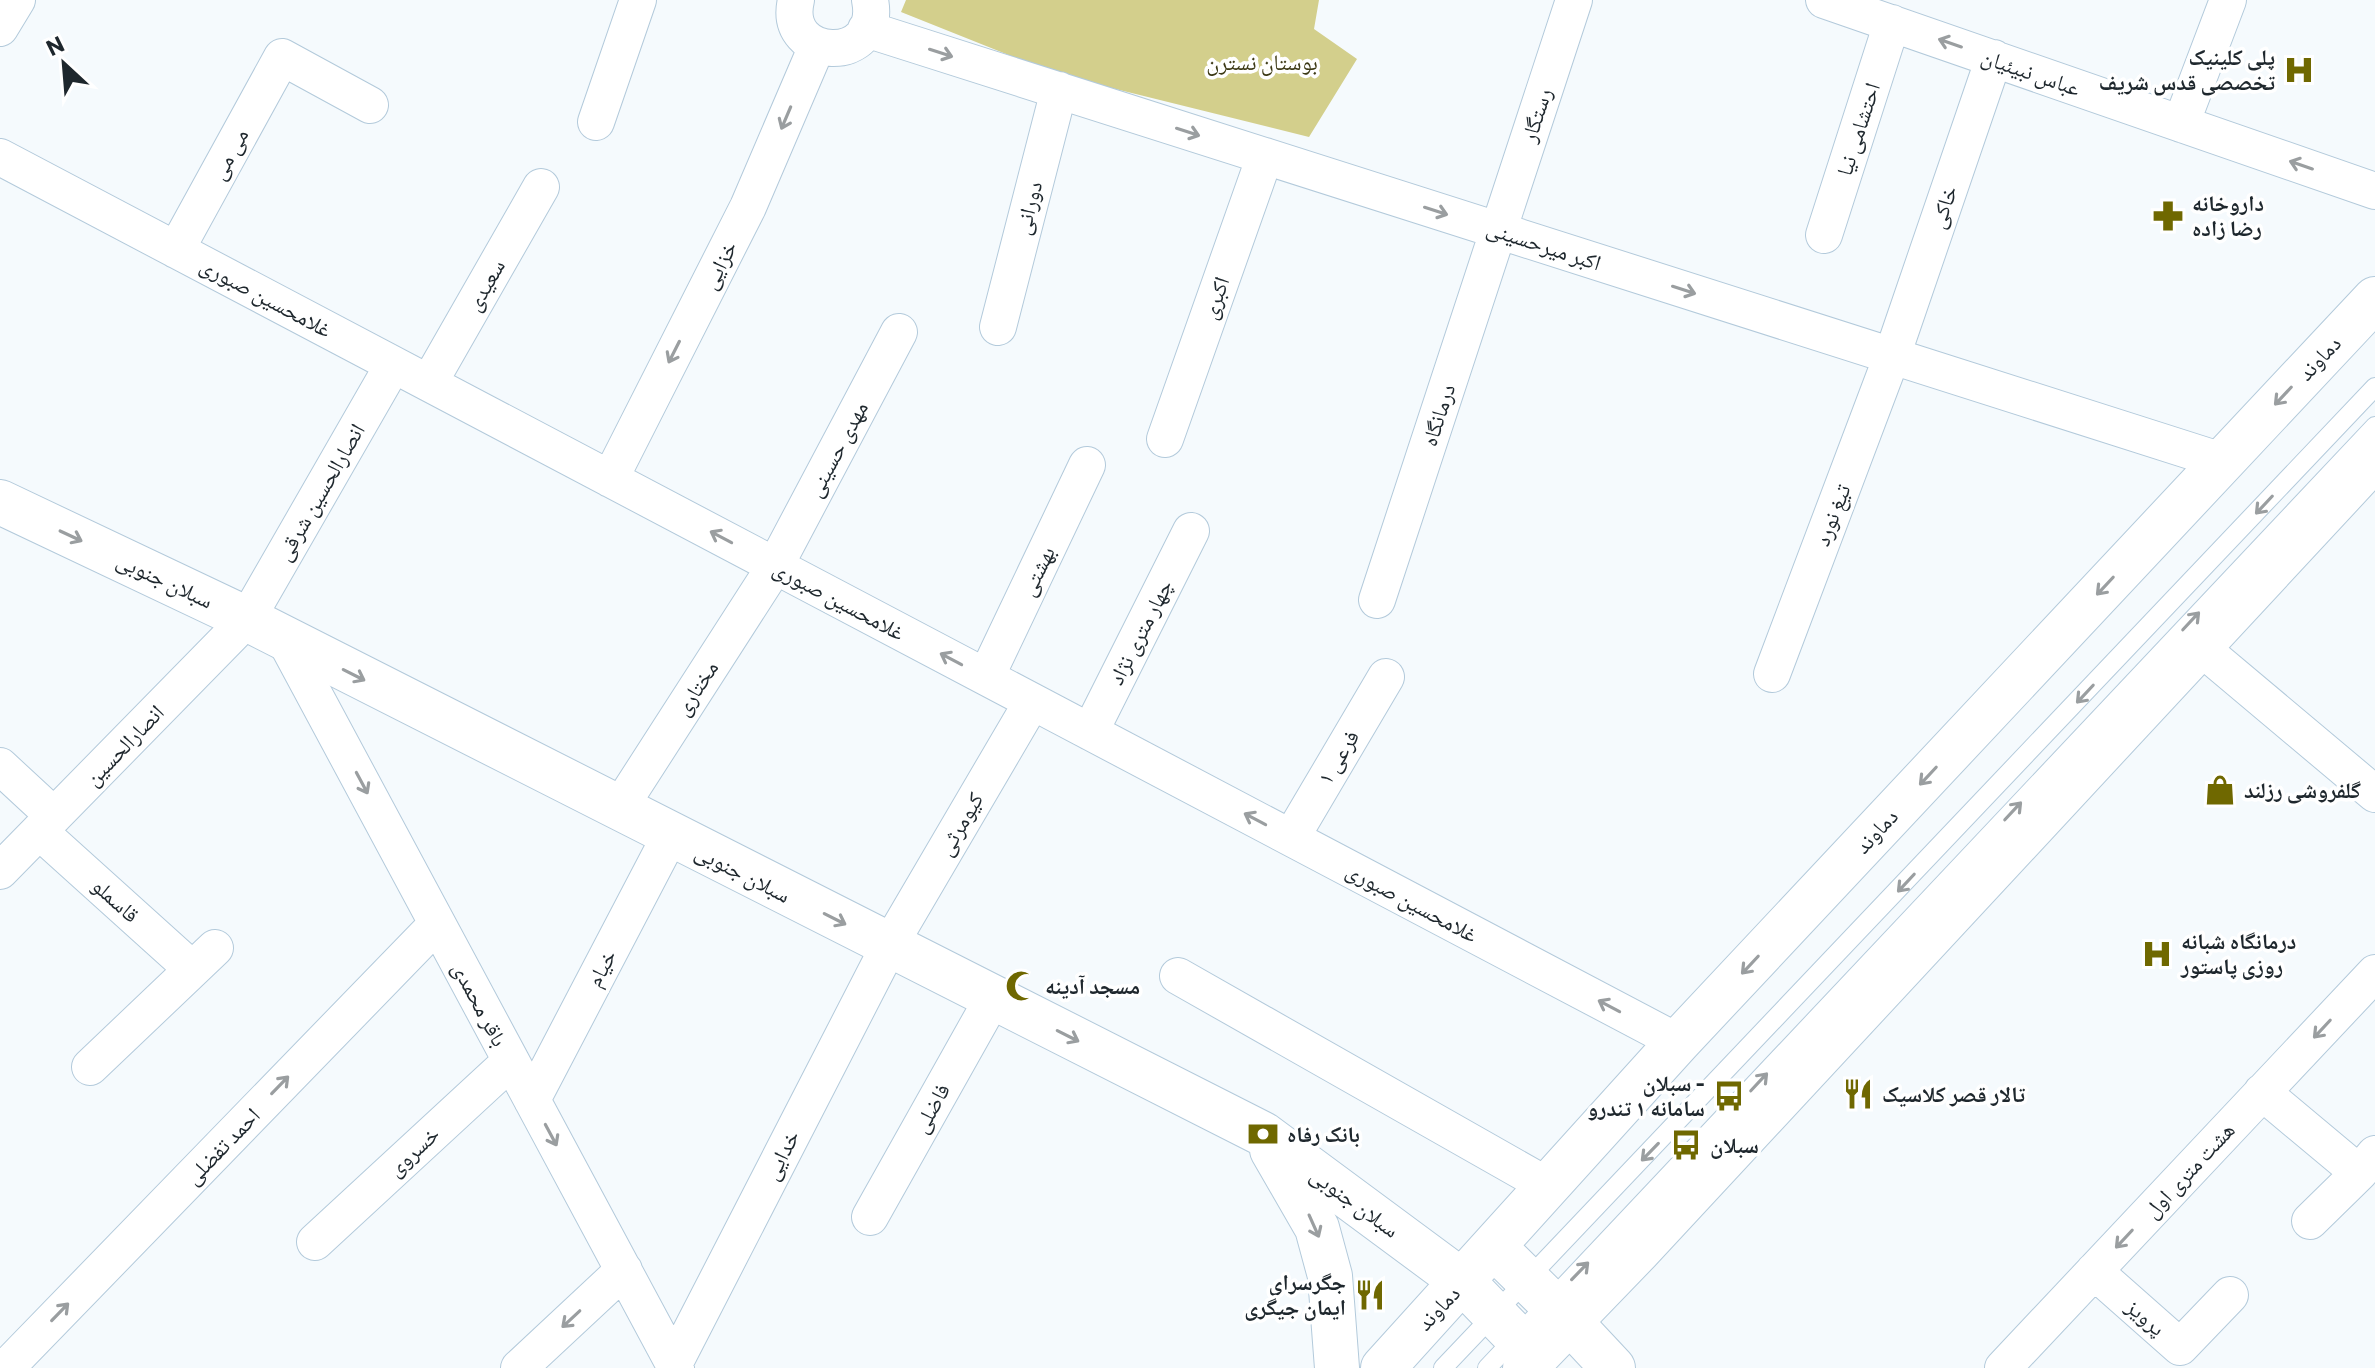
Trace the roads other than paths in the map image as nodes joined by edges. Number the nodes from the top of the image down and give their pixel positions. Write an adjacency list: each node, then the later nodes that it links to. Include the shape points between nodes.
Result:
1 (17, 0): 9 (street)
2 (638, 0): 14 (street)
3 (1574, 0): 20 (street, رستگار)
4 (1824, 0): 8 (street, عباس نبیئیان)
5 (2228, 0): 15 (street)
6 (793, 1): 10 (street, via 799,30)
7 (868, 15): 10 (street, via 854,43 843,48); 12 (street, اکبر میرحسینی, one-way to 12)
8 (1892, 23): 11 (street, عباس نبیئیان, one-way to 8); 21 (street, احتشامی نیا)
9 (0, 28)
10 (817, 46): 35 (street, خزایی, one-way to 35, via 748,207)
11 (1994, 58): 15 (street, عباس نبیئیان); 26 (street, خاکی)
12 (1059, 90): 16 (street, اکبر میرحسینی, one-way to 16); 24 (street, دورانی)
13 (370, 105): 22 (street, می می, via 282,57)
14 (596, 122)
15 (2181, 124): 19 (street, عباس نبیئیان, one-way to 15)
16 (1265, 156): 20 (street, اکبر میرحسینی, one-way to 20); 31 (street, اکبری)
17 (0, 157): 22 (street, غلامحسین صبوری)
18 (541, 187): 28 (street, سعیدی)
19 (2375, 191)
20 (1498, 231): 26 (street, اکبر میرحسینی, one-way to 26); 39 (street, درمانگاه)
21 (1824, 235)
22 (176, 250): 27 (street, غلامحسین صبوری)
23 (2375, 299): 33 (main road, دماوند, one-way to 33)
24 (998, 327)
25 (899, 332): 38 (street, مهدی حسینی)
26 (1892, 356): 33 (street, اکبر میرحسینی); 43 (street, تیغ نورد)
27 (393, 365): 28 (street, غلامحسین صبوری); 40 (street, انصارالحسین شرقی)
28 (429, 383): 35 (street, غلامحسین صبوری)
29 (2375, 387): 76 (lane, one-way to 76)
30 (2375, 426): 76 (lane, one-way to 30)
31 (1165, 439)
32 (2375, 458): 42 (main road)
33 (2222, 461): 60 (main road, دماوند, one-way to 60)
34 (1087, 465): 44 (street, بهشتی)
35 (610, 479): 38 (street, غلامحسین صبوری, one-way to 35)
36 (0, 502): 40 (main road, سبلان جنوبی, one-way to 40)
37 (1191, 531): 47 (street, چهار متری نژاد)
38 (775, 566): 44 (street, غلامحسین صبوری, one-way to 38); 50 (street, مختاری)
39 (1377, 600)
40 (247, 619): 41 (main road, سبلان جنوبی); 51 (street, انصارالحسین)
41 (285, 640): 50 (main road, سبلان جنوبی, one-way to 50); 55 (street, باقر محمدی, one-way to 55)
42 (2200, 647): 49 (street); 76 (main road)
43 (1772, 674)
44 (986, 677): 46 (street, غلامحسین صبوری)
45 (1386, 677): 53 (street, فرعی ۱)
46 (1032, 702): 47 (street, غلامحسین صبوری); 56 (street, کیومرثی)
47 (1090, 732): 53 (street, غلامحسین صبوری, one-way to 47)
48 (0, 766): 51 (street, قاسملو)
49 (2375, 794)
50 (618, 810): 52 (main road, سبلان جنوبی)
51 (47, 824): 54 (street, انصارالحسین); 62 (street, قاسملو, via 204,959)
52 (670, 836): 56 (main road, سبلان جنوبی, one-way to 56); 64 (street, خیام)
53 (1291, 838): 60 (street, غلامحسین صبوری, one-way to 53)
54 (0, 871)
55 (437, 924): 61 (street, باقر محمدی); 79 (street, احمد تفضلی, one-way to 55)
56 (889, 946): 59 (main road, سبلان جنوبی); 78 (street, خدایی)
57 (2375, 973): 63 (street, هشت متری اول, one-way to 63)
58 (1178, 976): 67 (street)
59 (993, 998): 65 (main road, سبلان جنوبی, one-way to 65); 68 (street, فاضلی)
60 (1678, 1042): 67 (main road, دماوند)
61 (511, 1061): 64 (street, باقر محمدی); 70 (street, خسروی)
62 (90, 1067)
63 (2262, 1092): 66 (street); 73 (street, هشت متری اول, one-way to 73)
64 (532, 1100): 72 (street, باقر محمدی, one-way to 72)
65 (1263, 1134): 74 (main road, سبلان جنوبی); 81 (main road, one-way to 81, via 1317,1228 1330,1276)
66 (2367, 1164): 69 (street)
67 (1548, 1186): 71 (main road, دماوند)
68 (870, 1217)
69 (2310, 1221)
70 (315, 1242)
71 (1494, 1247): 74 (main road, دماوند); 76 (main road)
72 (624, 1270): 78 (street, باقر محمدی); 80 (street, one-way to 80)
73 (2094, 1271): 75 (street, پرویز, via 2180,1347); 85 (street, هشت متری اول)
74 (1463, 1282): 77 (main road, سبلان جنوبی); 82 (main road, دماوند)
75 (2230, 1295)
76 (1548, 1301): 77 (main road); 77 (lane); 84 (main road)
77 (1517, 1352): 83 (lane)
78 (675, 1366)
79 (6, 1368)
80 (519, 1368)
81 (1337, 1368)
82 (1383, 1368)
83 (1443, 1368)
84 (1613, 1368)
85 (2003, 1368)

